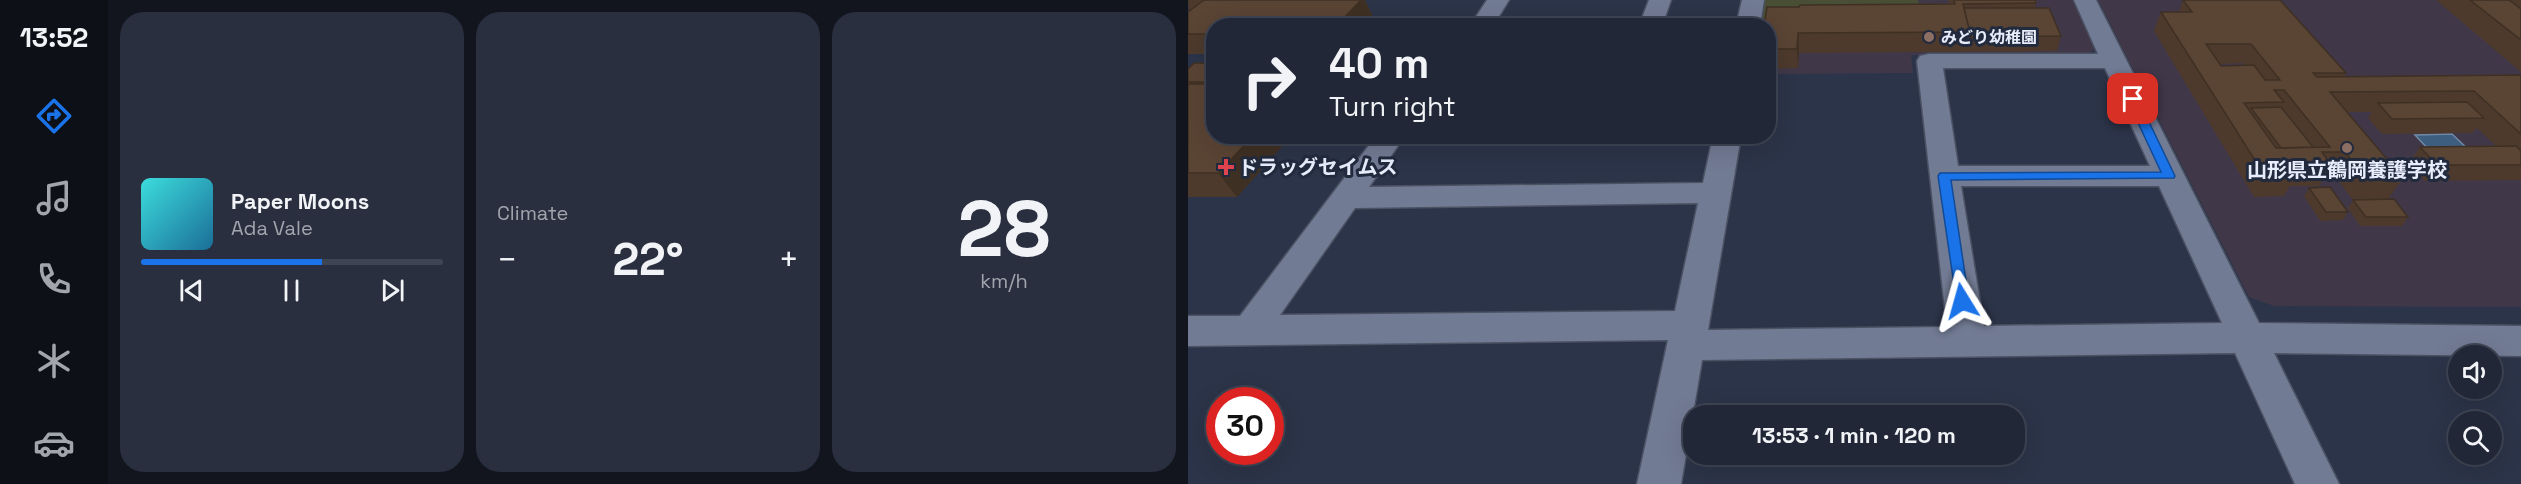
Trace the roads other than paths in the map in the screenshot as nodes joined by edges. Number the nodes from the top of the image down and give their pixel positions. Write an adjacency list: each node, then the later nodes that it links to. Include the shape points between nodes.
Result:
1 (1498, 0): 5 (street)
2 (1660, 0): 6 (street)
3 (1753, 0): 7 (street)
4 (2085, 0): 8 (street)
5 (1486, 18)
6 (1653, 18)
7 (1750, 18)
8 (2114, 61): 11 (street, via 1929,61); 12 (street)
9 (1385, 144): 14 (street)
10 (1725, 144): 13 (street)
11 (1944, 176): 12 (street); 20 (street)
12 (2169, 176): 18 (street)
13 (1716, 194): 14 (street); 17 (street)
14 (1346, 198): 16 (street)
15 (1188, 331): 16 (street)
16 (1249, 331): 17 (street)
17 (1686, 335): 20 (street); 21 (street)
18 (2247, 338): 19 (street); 20 (street); 22 (street)
19 (2521, 341)
20 (1968, 342)
21 (1659, 484)
22 (2317, 484)

